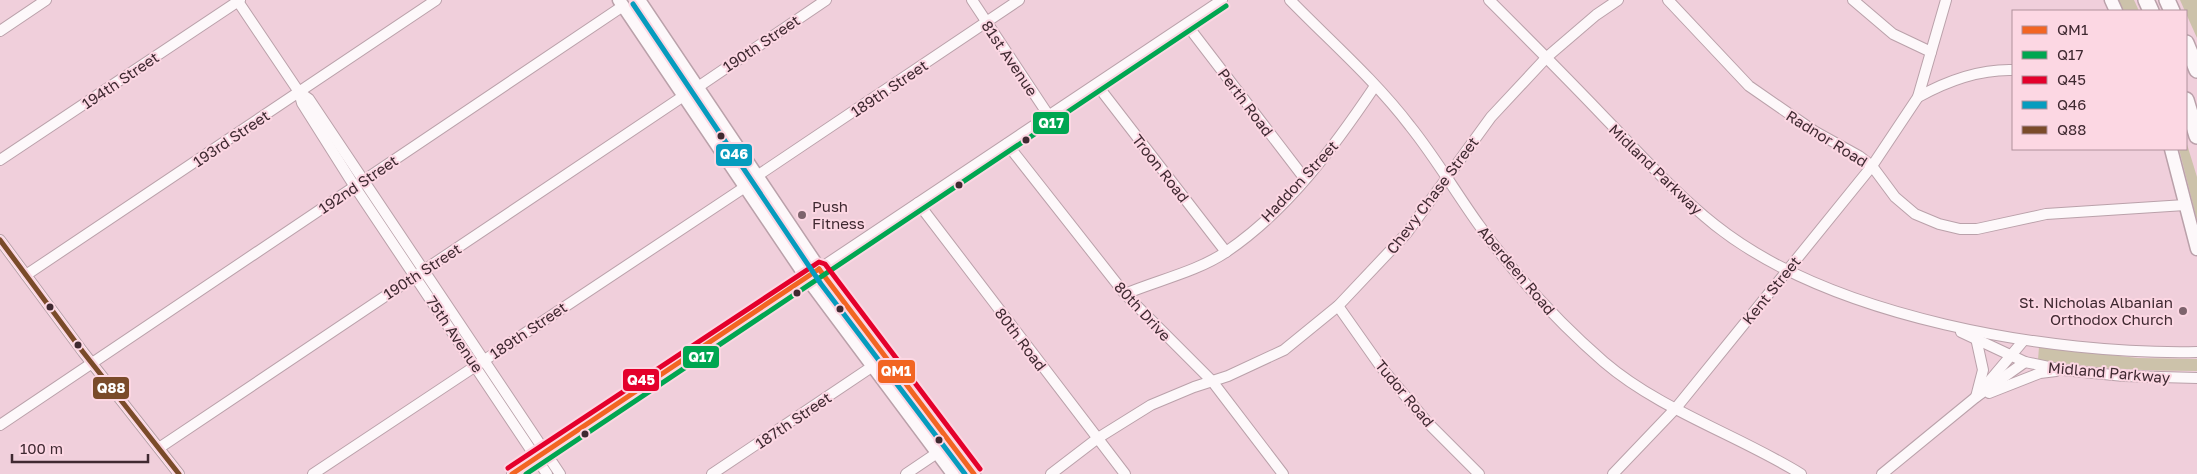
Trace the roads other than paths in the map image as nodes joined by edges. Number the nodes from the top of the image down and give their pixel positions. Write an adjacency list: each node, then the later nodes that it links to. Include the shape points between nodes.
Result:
1 (46, 0): 18 (street)
2 (238, 0): 27 (street, 75th Avenue); 35 (street, 194th Street)
3 (436, 0): 27 (street, 193rd Street)
4 (639, 0): 26 (main road)
5 (826, 0): 26 (street, 190th Street)
6 (972, 0): 16 (street, 81st Avenue)
7 (1020, 0): 16 (street, 189th Street)
8 (1222, 0): 17 (street)
9 (1290, 0): 25 (street, Aberdeen Road)
10 (1489, 0): 21 (street, Midland Parkway)
11 (1618, 0): 21 (street, Chevy Chase Street)
12 (1668, 0): 36 (street, Radnor Road, via 1749,86)
13 (1853, 0): 20 (street, via 1893,34)
14 (1946, 0): 20 (street)
15 (621, 3): 28 (main road); 40 (street, 192nd Street)
16 (986, 22): 31 (street, 81st Avenue); 37 (street, 189th Street)
17 (1187, 24): 24 (street); 39 (street, Perth Road)
18 (0, 31)
19 (2187, 45): 23 (highway)
20 (1931, 52): 29 (street)
21 (1547, 58): 38 (street, Chevy Chase Street, via 1491,117); 48 (street, Midland Parkway, via 1674,191 1717,226)
22 (2012, 70): 29 (street, via 1946,82)
23 (2197, 70)
24 (1097, 85): 31 (street); 46 (street, Troon Road)
25 (1375, 86): 38 (street, Aberdeen Road, via 1410,126); 39 (street, Haddon Street, via 1337,141)
26 (698, 87): 37 (main road)
27 (299, 92): 40 (street, 75th Avenue, via 302,103); 50 (street, 193rd Street)
28 (685, 95): 41 (main road); 49 (street, 190th Street)
29 (1918, 97): 36 (street, Kent Street)
30 (2187, 103): 32 (highway)
31 (1049, 116): 33 (street)
32 (2197, 136)
33 (1007, 144): 42 (street); 52 (street, 80th Drive)
34 (2171, 150): 43 (main road)
35 (0, 160)
36 (1872, 166): 43 (street, Radnor Road, via 1895,198 1915,214 1960,229 1977,229 2054,213); 48 (street, Kent Street)
37 (758, 176): 47 (main road)
38 (1447, 177): 53 (street, Chevy Chase Street, via 1406,234); 67 (street, Aberdeen Road, via 1490,240 1560,321 1640,389)
39 (1305, 178): 46 (street, Haddon Street, via 1272,215)
40 (359, 184): 49 (street, 75th Avenue); 59 (street, 192nd Street)
41 (745, 187): 51 (main road); 60 (street, 189th Street)
42 (918, 203): 47 (street); 69 (street, 80th Road)
43 (2185, 205): 45 (main road)
44 (0, 240): 50 (street)
45 (2197, 249)
46 (1226, 252): 52 (street, Haddon Street, via 1199,266)
47 (819, 269): 51 (street); 81 (main road)
48 (1787, 271): 54 (street, Midland Parkway); 67 (street, Kent Street)
49 (419, 273): 60 (street, 75th Avenue); 70 (street, 190th Street)
50 (26, 275): 59 (street)
51 (806, 277): 62 (main road); 72 (street)
52 (1125, 294): 65 (street, 80th Drive)
53 (1338, 306): 65 (street, Chevy Chase Street, via 1284,350); 85 (street, Tudor Road, via 1381,367 1428,423)
54 (1939, 323): 55 (street, Midland Parkway); 56 (street, Midland Parkway)
55 (1976, 338): 58 (street, Midland Parkway); 66 (street, via 1983,370)
56 (2024, 340): 57 (street, Midland Parkway); 58 (street); 61 (street)
57 (2197, 352)
58 (2011, 356): 61 (street, Midland Parkway); 66 (street)
59 (93, 362): 68 (street, 192nd Street); 70 (street)
60 (480, 362): 72 (street, 75th Avenue); 74 (street, 189th Street)
61 (2025, 362): 63 (street, Midland Parkway); 66 (street)
62 (873, 366): 71 (main road); 78 (street, 187th Street)
63 (2063, 370): 64 (street, Midland Parkway); 66 (street, via 2040,374)
64 (2197, 378)
65 (1212, 381): 69 (street, Chevy Chase Street, via 1151,404); 84 (street, 80th Drive)
66 (1976, 397): 88 (street)
67 (1676, 408): 86 (street, Kent Street); 87 (street, Aberdeen Road)
68 (0, 425)
69 (1098, 438): 82 (street, Chevy Chase Street); 83 (street, 80th Road)
70 (158, 448): 73 (street)
71 (937, 453): 79 (street); 80 (main road)
72 (541, 454): 75 (street); 76 (street, 75th Avenue); 77 (street, 75th Avenue)
73 (178, 474)
74 (313, 474)
75 (512, 474)
76 (547, 474)
77 (560, 474)
78 (712, 474)
79 (906, 474)
80 (953, 474)
81 (974, 474)
82 (1051, 474)
83 (1125, 474)
84 (1283, 474)
85 (1479, 474)
86 (1613, 474)
87 (1801, 474)
88 (1882, 474)

